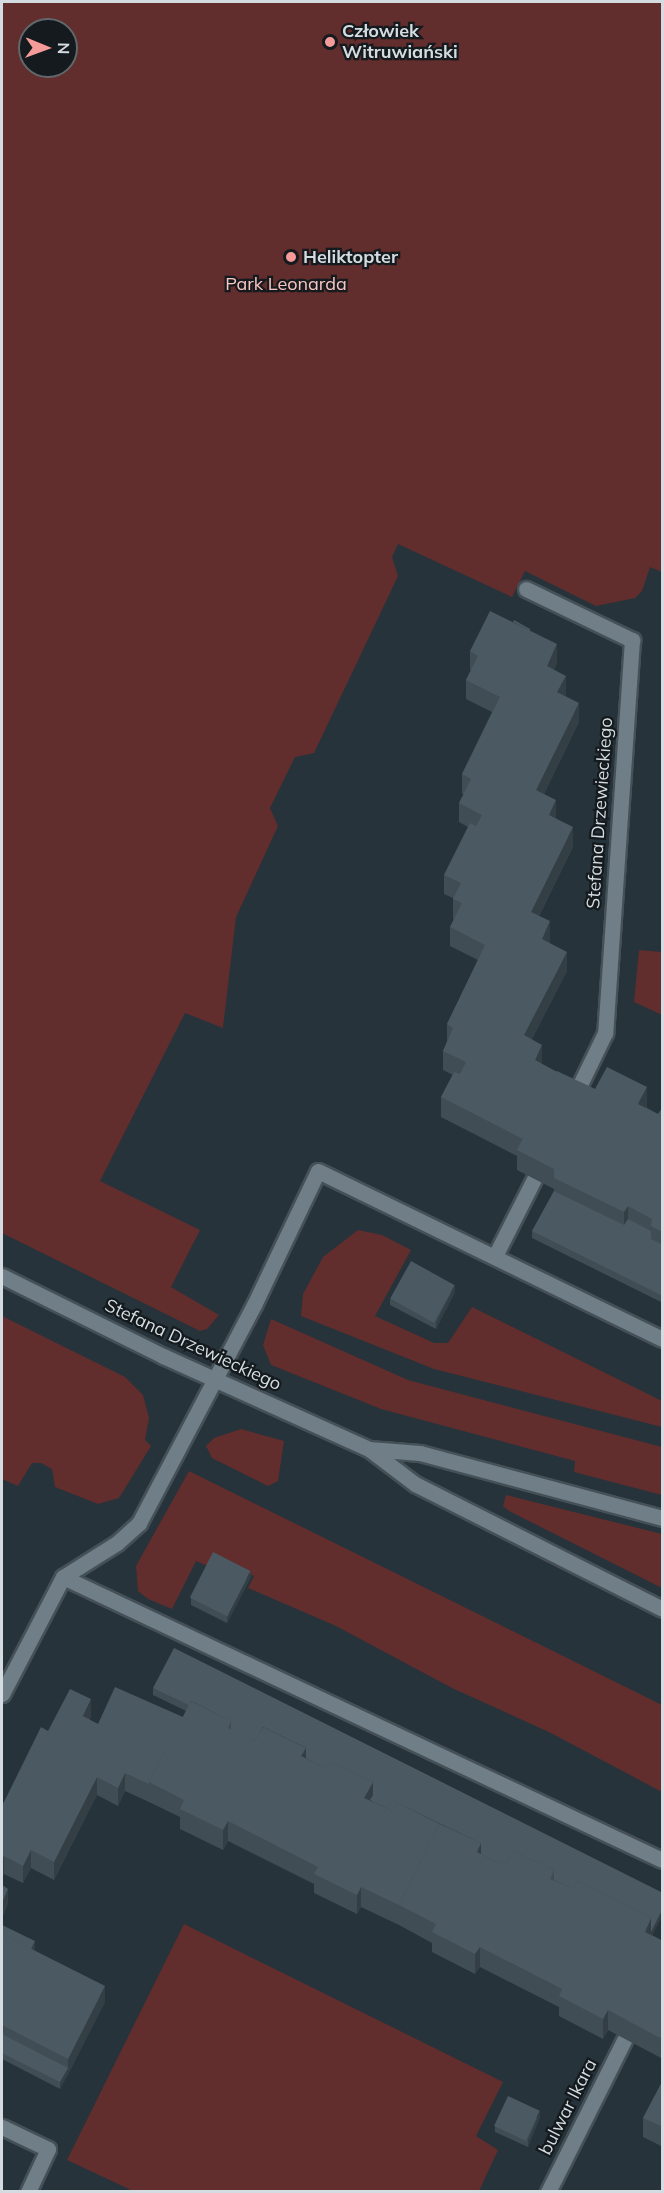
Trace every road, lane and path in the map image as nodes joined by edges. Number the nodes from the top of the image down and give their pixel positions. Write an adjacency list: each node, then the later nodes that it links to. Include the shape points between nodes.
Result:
1 (526, 589): 2 (street, Stefana Drzewieckiego, via 632,640 605,1033)
2 (573, 1099)
3 (534, 1179): 4 (street)
4 (495, 1256): 6 (street); 7 (street, via 318,1171)
5 (2, 1276): 7 (street, Stefana Drzewieckiego)
6 (663, 1339)
7 (216, 1379): 8 (street, Stefana Drzewieckiego); 10 (street, via 139,1523 117,1543)
8 (369, 1449): 9 (street, Stefana Drzewieckiego, via 420,1453); 11 (street, Stefana Drzewieckiego, via 415,1484)
9 (663, 1518)
10 (63, 1577): 12 (street); 13 (street)
11 (663, 1609)
12 (2, 1694)
13 (663, 1860)
14 (624, 2040): 17 (street, bulwar Ikara)
15 (2, 2127): 16 (street, via 48,2149)
16 (28, 2192)
17 (548, 2192)

